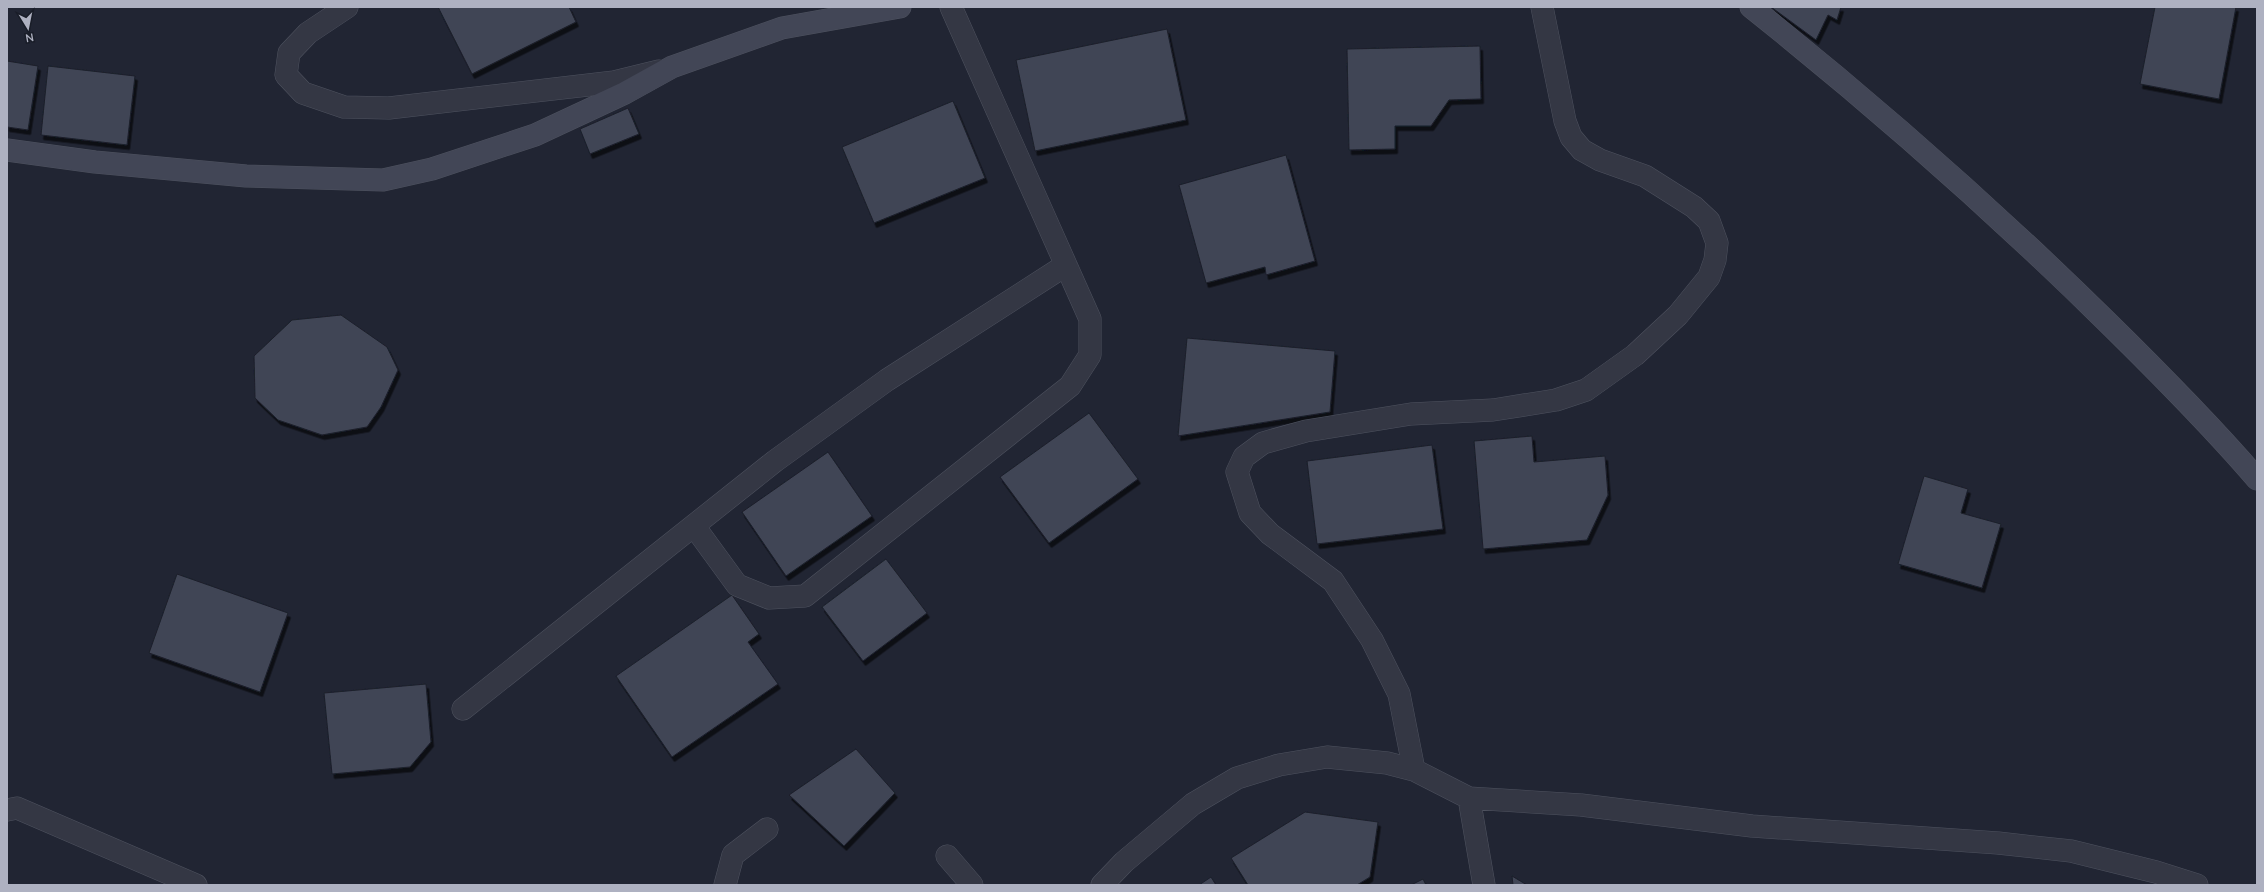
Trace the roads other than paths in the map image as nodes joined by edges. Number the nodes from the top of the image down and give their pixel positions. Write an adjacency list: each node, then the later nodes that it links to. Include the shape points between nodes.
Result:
1 (347, 7): 6 (street, via 308,33 289,53 286,75 303,93 344,106 389,108 614,82)
2 (900, 7): 6 (main road, via 782,28)
3 (951, 7): 8 (street)
4 (1542, 7): 12 (street, via 1565,121 1571,137 1582,150 1600,160 1645,176 1694,207 1709,221 1717,243 1709,277 1682,310 1649,342 1586,390 1556,400 1493,410 1411,414 1306,431 1264,443 1244,457 1237,472 1250,513 1270,534 1332,581 1372,640 1399,694)
5 (1751, 7): 9 (main road, via 1824,65 2031,246 2175,390)
6 (672, 68): 7 (main road, via 535,135 432,169 383,180 246,176 95,162)
7 (7, 150)
8 (1066, 266): 10 (street, via 887,380 775,461); 10 (street, via 1090,319 1090,355 1070,386 805,596 769,598 737,585)
9 (2257, 479)
10 (694, 526): 11 (street)
11 (463, 710)
12 (1414, 770): 13 (street); 20 (street, via 1387,763 1327,757 1279,765 1237,778 1192,804 1124,862)
13 (1469, 798): 21 (street); 22 (street, via 1581,805 1752,826 1998,843 2070,851)
14 (7, 810): 17 (street, via 17,808)
15 (767, 829): 18 (street, via 734,855)
16 (947, 856): 19 (street)
17 (196, 885)
18 (725, 885)
19 (972, 885)
20 (1102, 885)
21 (1484, 885)
22 (2197, 885)

